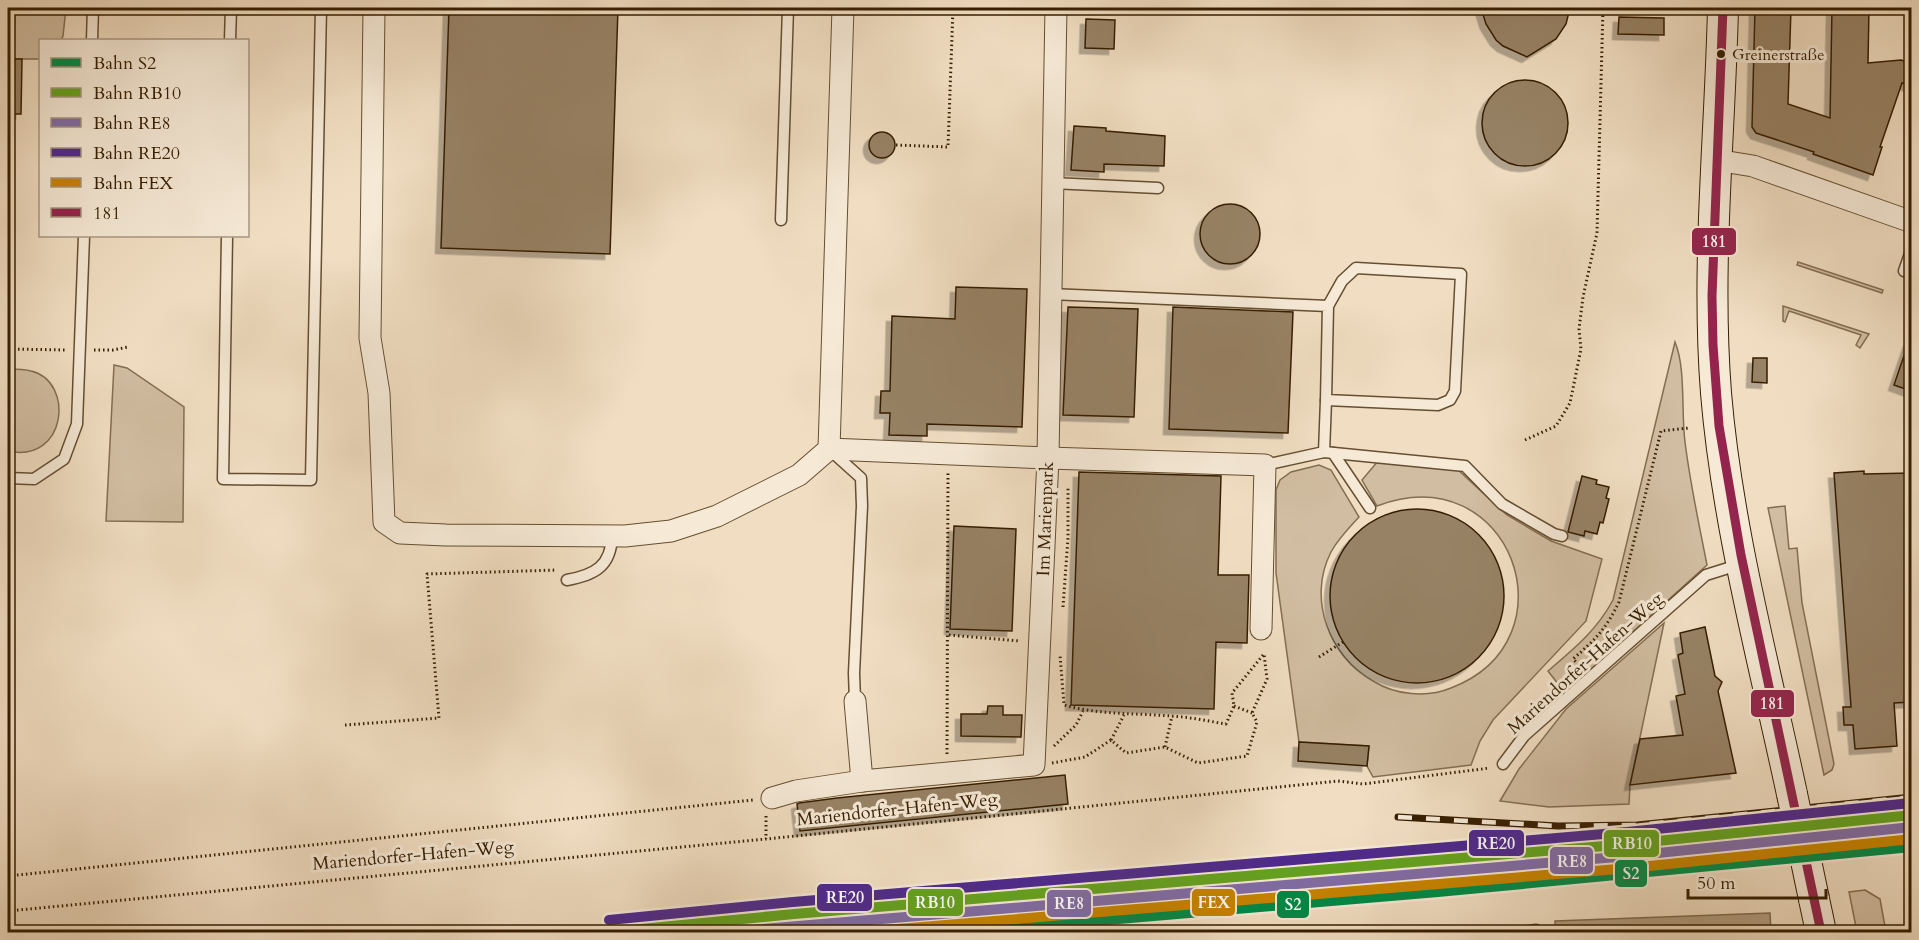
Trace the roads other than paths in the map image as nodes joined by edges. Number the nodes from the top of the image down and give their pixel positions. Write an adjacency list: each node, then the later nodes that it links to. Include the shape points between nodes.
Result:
1 (93, 8): 9 (lane)
2 (231, 8): 10 (lane)
3 (321, 8): 17 (lane, via 311,480 223,479)
4 (374, 8): 29 (street, via 370,338 379,393 384,522 400,533)
5 (788, 8): 14 (lane)
6 (843, 8): 23 (street)
7 (1056, 8): 12 (street, Im Marienpark)
8 (1723, 8): 11 (main road)
9 (92, 39)
10 (230, 39)
11 (1716, 160): 15 (street, via 1753,166); 31 (main road, via 1716,395)
12 (1052, 183): 13 (lane); 20 (street, Im Marienpark)
13 (1158, 188)
14 (781, 220)
15 (1911, 222)
16 (84, 237): 27 (lane, via 77,424 64,459 34,479)
17 (227, 237)
18 (1911, 248): 19 (lane)
19 (1904, 271)
20 (1050, 294): 21 (lane); 25 (street, Im Marienpark, via 1048,431)
21 (1328, 306): 22 (lane); 22 (lane, via 1342,281 1356,268 1461,274 1455,391 1445,404)
22 (1326, 400): 24 (lane)
23 (829, 449): 25 (street); 29 (street, via 798,475 717,516 671,531); 34 (lane, via 861,478)
24 (1329, 453): 26 (lane); 28 (lane); 30 (lane, via 1465,466 1502,504)
25 (1059, 459): 26 (street); 36 (street, Im Marienpark, via 1040,642 1034,765)
26 (1265, 465): 33 (street)
27 (8, 478)
28 (1370, 508)
29 (612, 536): 32 (lane, via 604,564 596,572)
30 (1563, 536)
31 (1742, 563): 35 (lane, Mariendorfer-Hafen-Weg, via 1714,572 1699,582 1524,736); 40 (main road, bridge)
32 (567, 580)
33 (1261, 629)
34 (855, 701): 36 (street)
35 (1503, 764)
36 (862, 781): 37 (street, via 796,790)
37 (772, 798)
38 (1536, 930): 39 (lane)
39 (1523, 933)
40 (1821, 933)

